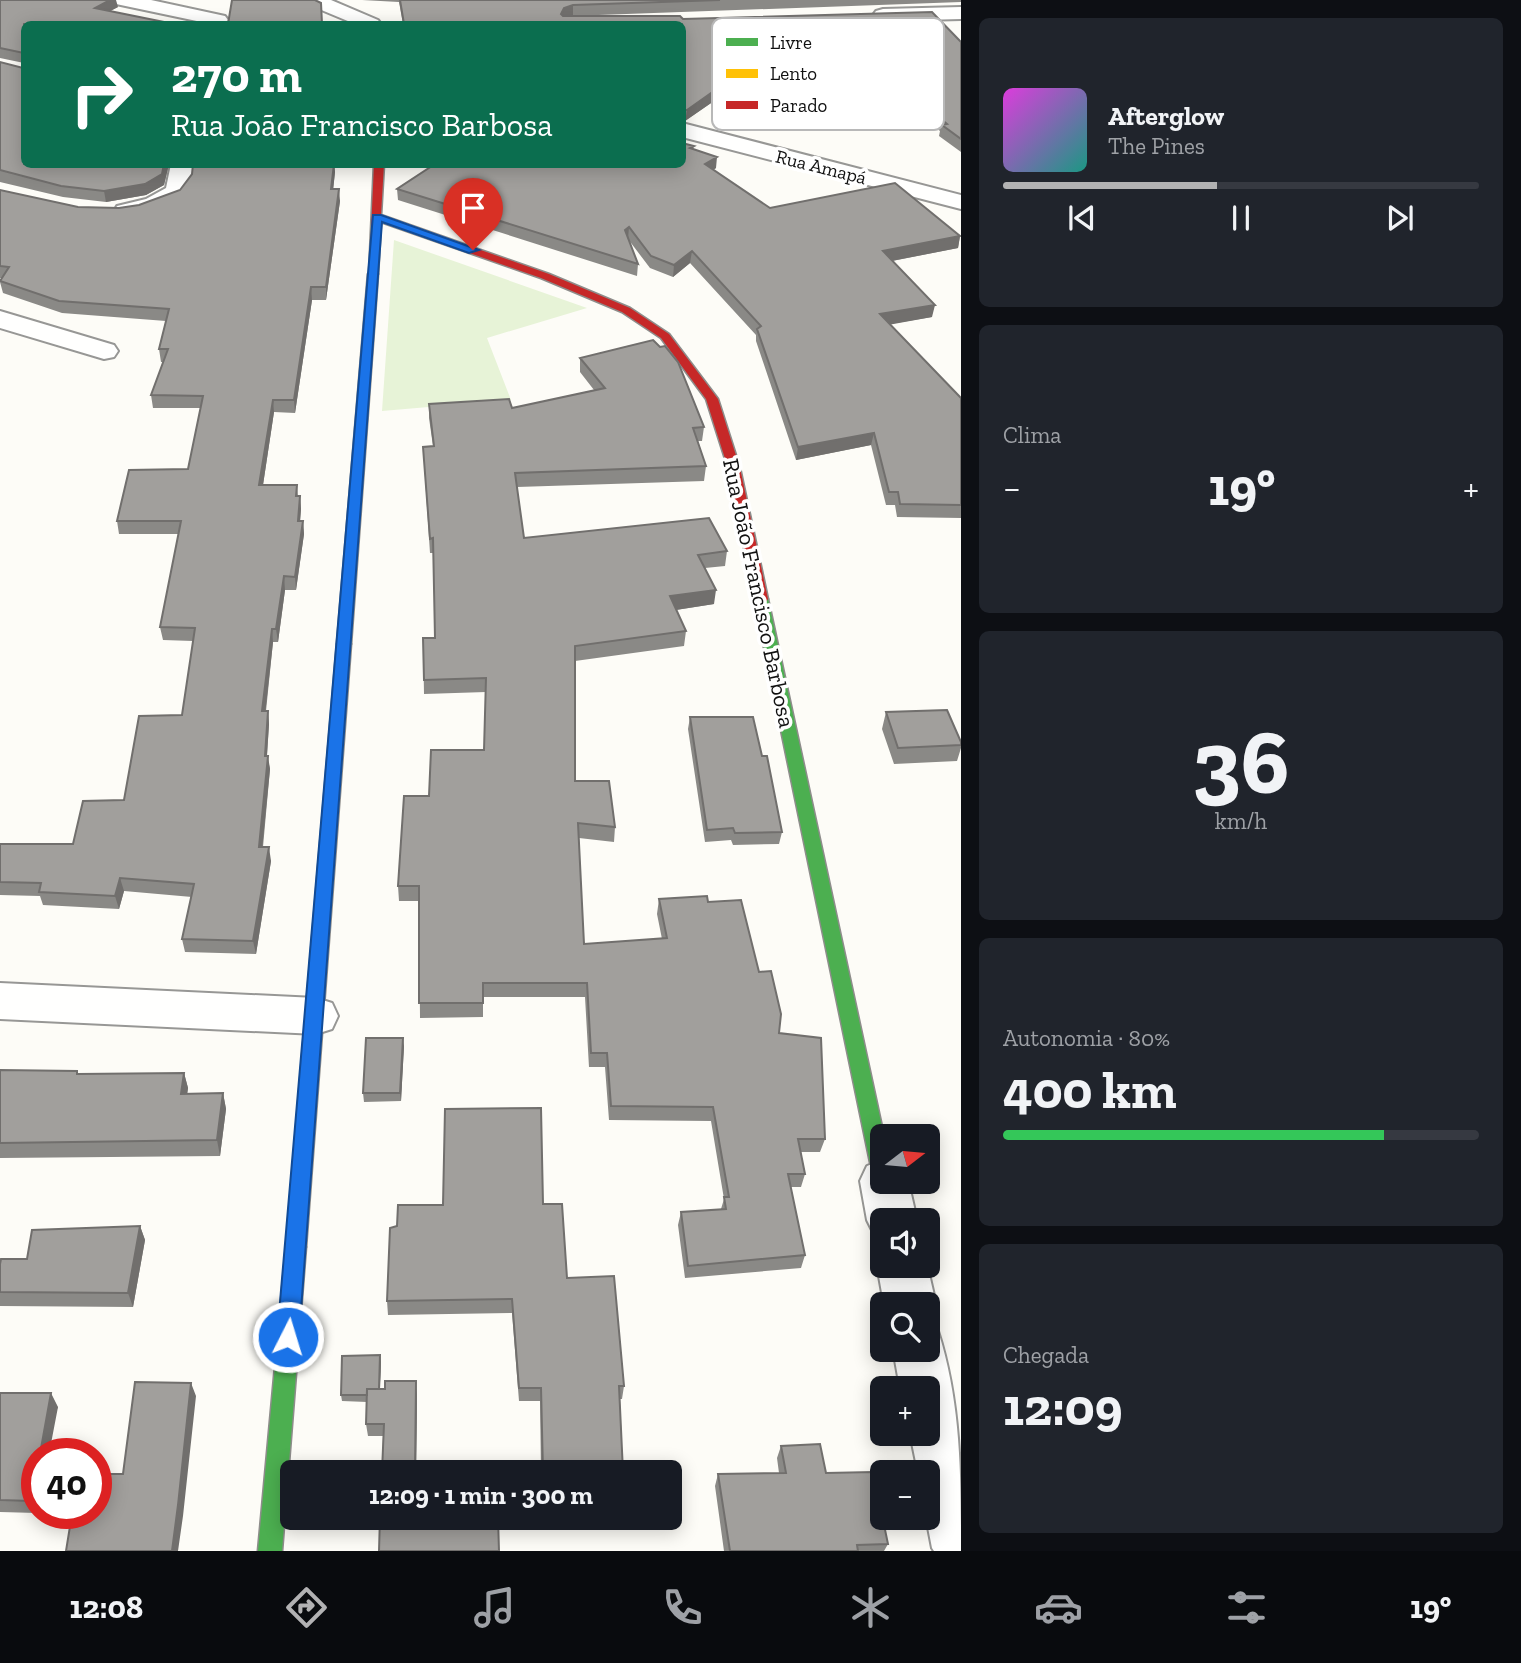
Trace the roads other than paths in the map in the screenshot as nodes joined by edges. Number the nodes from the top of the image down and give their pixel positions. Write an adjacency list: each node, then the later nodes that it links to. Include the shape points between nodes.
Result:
1 (123, 0): 4 (street)
2 (314, 0): 6 (street)
3 (961, 13): 5 (street)
4 (219, 15)
5 (864, 16)
6 (363, 21)
7 (686, 131): 10 (street, Rua Amapá)
8 (182, 168): 11 (street, via 172,194 149,206)
9 (379, 168): 12 (street)
10 (961, 202)
11 (100, 213)
12 (377, 217): 16 (street); 17 (street, Rua João Francisco Barbosa, via 545,275 626,310 665,336 712,399 734,468)
13 (0, 319): 14 (street)
14 (104, 351)
15 (0, 1001): 16 (street)
16 (316, 1016): 20 (street)
17 (872, 1124)
18 (939, 1446): 19 (street)
19 (961, 1548)
20 (270, 1551)

